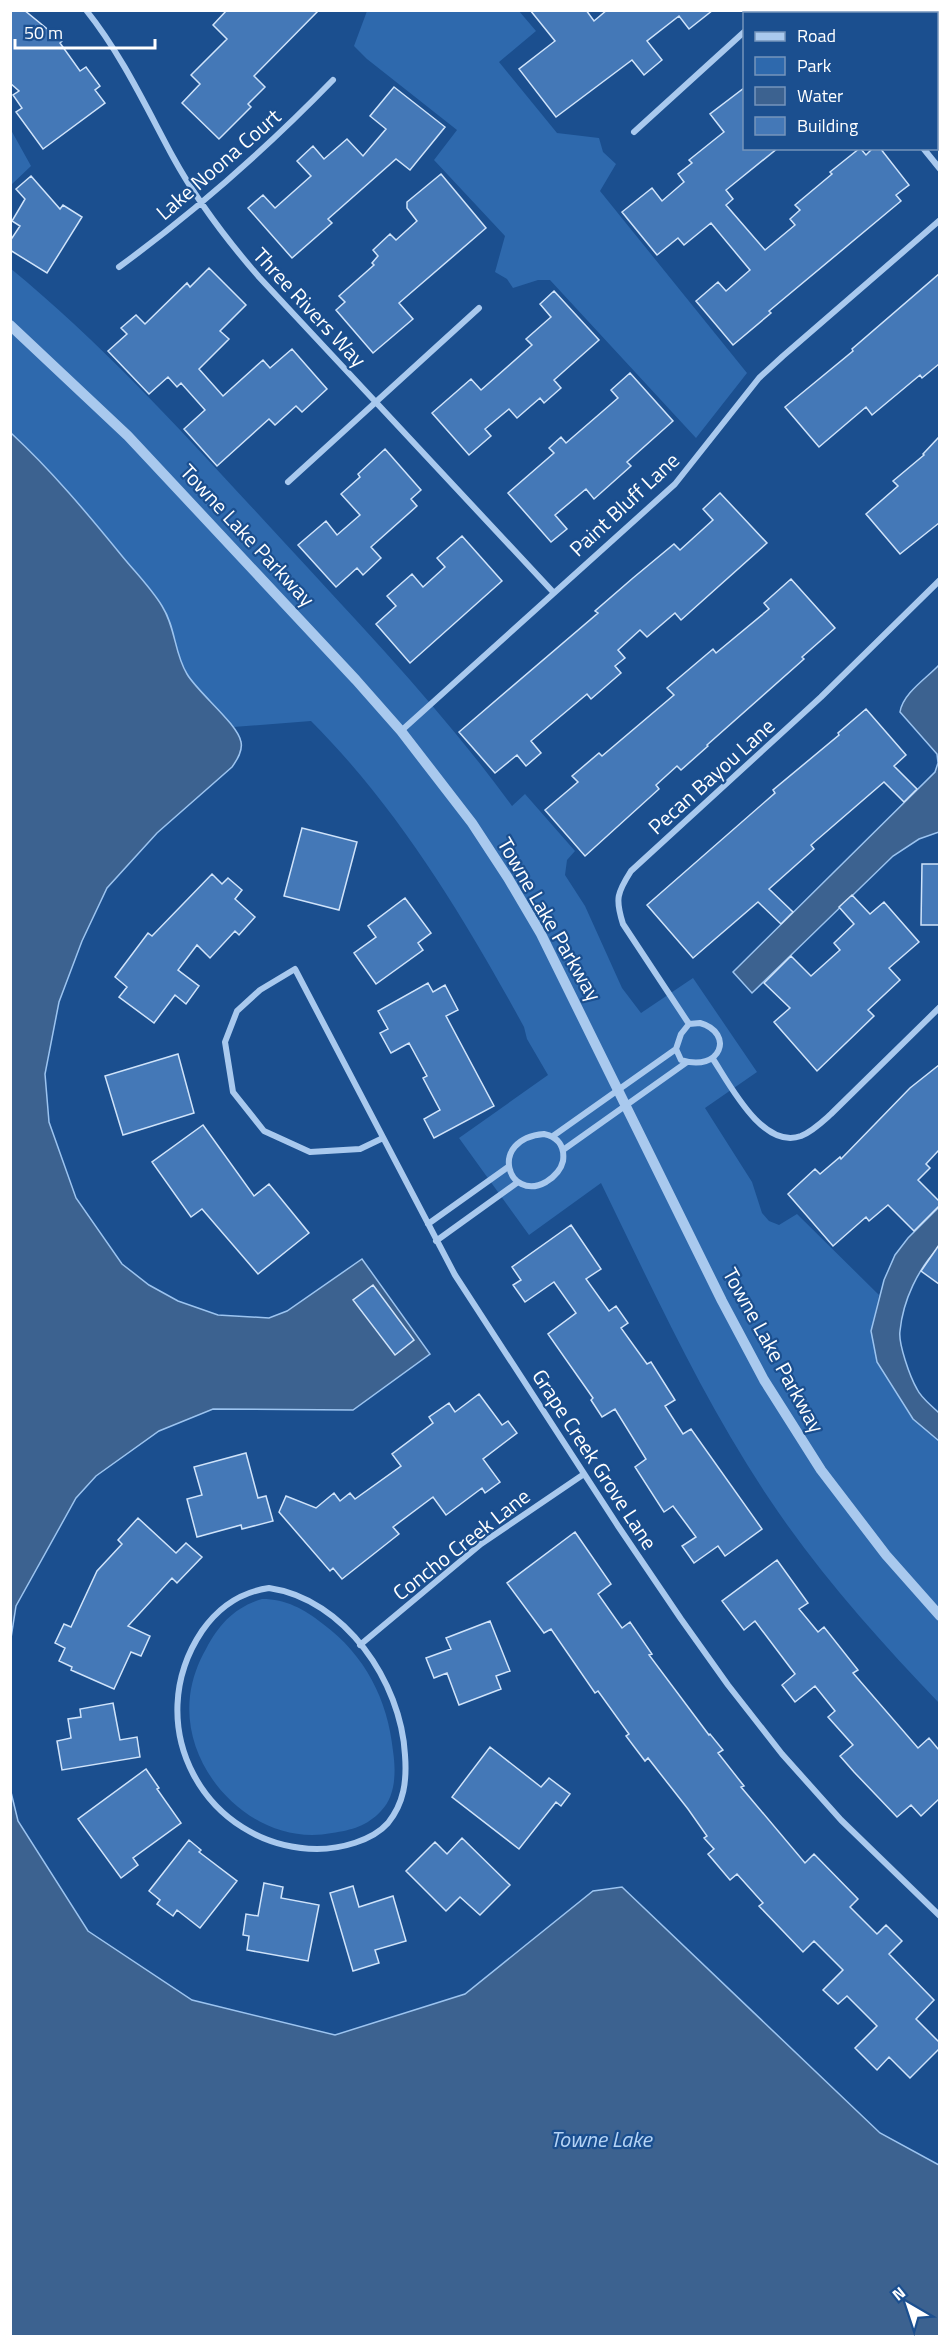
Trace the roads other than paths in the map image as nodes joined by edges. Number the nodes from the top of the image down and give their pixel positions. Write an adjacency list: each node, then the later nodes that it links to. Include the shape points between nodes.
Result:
1 (86, 10): 7 (street, Three Rivers Way, via 127,70)
2 (743, 33): 4 (street)
3 (333, 80): 7 (street, Lake Noona Court)
4 (634, 132)
5 (925, 150): 6 (street)
6 (939, 169)
7 (202, 204): 9 (street, Lake Noona Court); 12 (street, Three Rivers Way, via 259,277)
8 (939, 220): 15 (street, Paint Bluff Lane, via 759,378 675,484)
9 (119, 267)
10 (479, 308): 12 (street)
11 (10, 325): 16 (street, Towne Lake Parkway, via 128,436)
12 (376, 402): 13 (street); 15 (street, Three Rivers Way)
13 (288, 482)
14 (939, 580): 18 (street, Pecan Bayou Lane, via 821,697 631,871 619,890 617,906 623,924)
15 (554, 592): 16 (street, Paint Bluff Lane)
16 (401, 731): 22 (street, Towne Lake Parkway, via 472,823 508,878 541,934)
17 (939, 1007): 20 (street, via 814,1130 799,1137 783,1138 765,1130)
18 (689, 1024): 19 (street); 20 (street, via 708,1026 716,1033 719,1052)
19 (676, 1049): 21 (street, via 681,1060); 22 (street)
20 (713, 1059): 21 (street)
21 (687, 1062): 23 (street)
22 (619, 1088): 23 (street, Towne Lake Parkway); 24 (street)
23 (627, 1105): 26 (street); 32 (street, Towne Lake Parkway, via 764,1380 821,1470)
24 (553, 1136): 26 (street); 27 (street, via 523,1138 509,1157)
25 (383, 1138): 25 (street, Grape Creek Grove Lane, via 360,1149 310,1152 264,1131 233,1092 225,1042 237,1011 260,990 295,969); 29 (street, Grape Creek Grove Lane)
26 (563, 1150): 28 (street, via 558,1172 549,1180 530,1186)
27 (508, 1167): 28 (street); 29 (street)
28 (518, 1182): 30 (street)
29 (428, 1224): 30 (street, Grape Creek Grove Lane)
30 (436, 1241): 31 (street, Grape Creek Grove Lane)
31 (584, 1474): 33 (street, Concho Creek Lane, via 481,1544); 34 (street, Grape Creek Grove Lane, via 688,1629 782,1754 841,1820)
32 (939, 1616)
33 (360, 1645): 33 (street, via 313,1604 269,1588 235,1599 214,1616 195,1641 177,1692 179,1735 201,1787 242,1828 285,1845 324,1849 372,1834 396,1812 406,1773 402,1730 378,1668)
34 (939, 1916)

